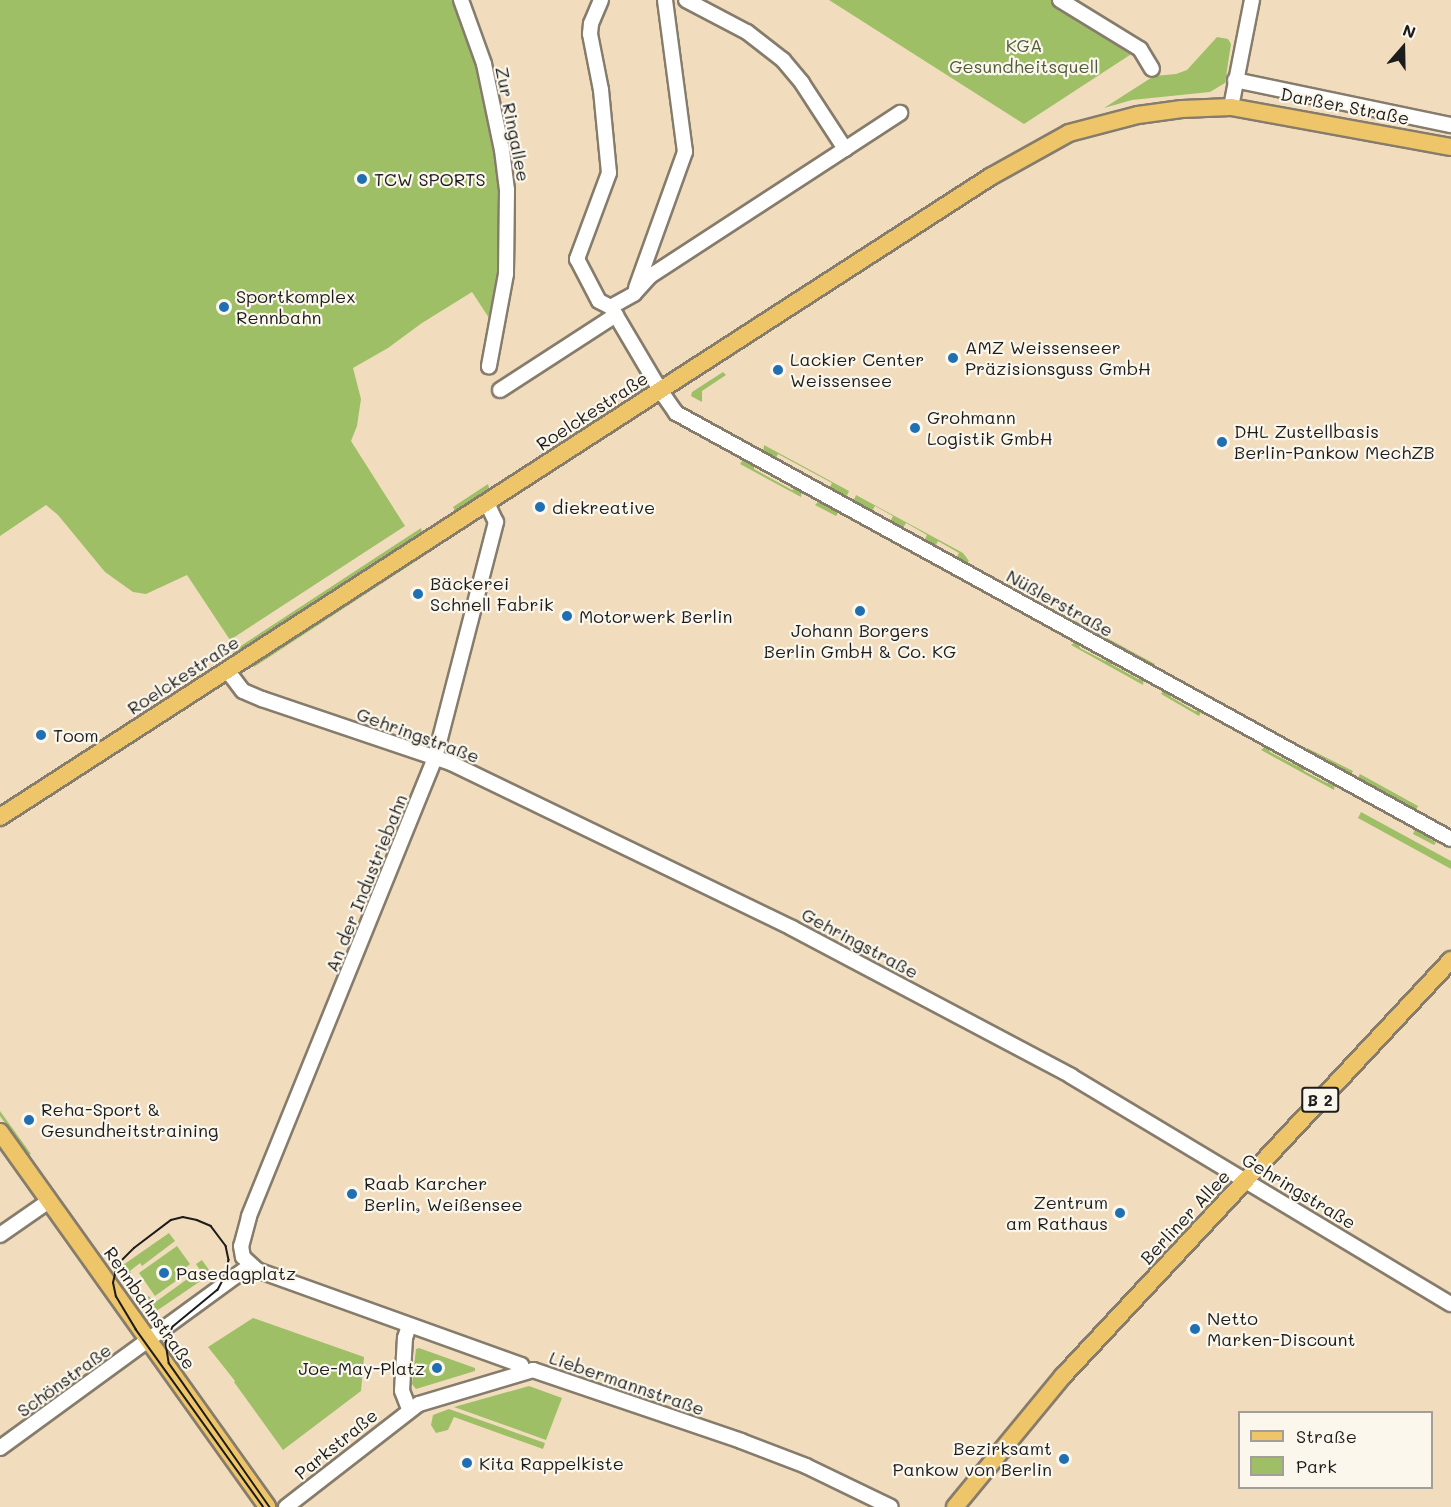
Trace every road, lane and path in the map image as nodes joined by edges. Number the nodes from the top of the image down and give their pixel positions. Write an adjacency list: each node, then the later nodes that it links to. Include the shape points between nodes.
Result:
1 (461, 0): 16 (street, Zur Ringallee, via 484,64 507,190 506,274)
2 (601, 0): 15 (street, via 590,34 601,90 609,173 577,259 600,300)
3 (665, 0): 14 (street, via 685,152)
4 (686, 0): 13 (street, via 747,32 783,60)
5 (1060, 0): 7 (street, via 1140,49)
6 (1252, 0): 8 (street)
7 (1152, 69)
8 (1235, 80): 9 (street); 11 (street)
9 (1231, 107): 12 (main road, Darßer Straße); 18 (main road, Roelckestraße, via 1138,115 1104,122 1050,142)
10 (900, 114): 13 (street)
11 (1451, 125)
12 (1451, 147)
13 (845, 149): 14 (street, via 650,276)
14 (634, 294): 15 (street)
15 (613, 311): 17 (street); 18 (street)
16 (489, 366)
17 (500, 390)
18 (660, 390): 19 (main road, Roelckestraße); 23 (street, Nüßlerstraße, via 676,413)
19 (487, 503): 20 (main road, Roelckestraße); 21 (street, An der Industriebahn, via 496,522)
20 (227, 670): 21 (street, Gehringstraße, via 243,691); 22 (main road, Roelckestraße)
21 (435, 758): 26 (street, Gehringstraße, via 514,792 792,927 1071,1076); 29 (street, An der Industriebahn, via 243,1234 243,1257)
22 (0, 817)
23 (1451, 839)
24 (1451, 960): 26 (main road, Berliner Allee / B 2)
25 (0, 1132): 27 (main road, Rennbahnstraße)
26 (1245, 1180): 30 (street, Gehringstraße); 39 (main road, Berliner Allee / B 2, via 1063,1376)
27 (49, 1201): 28 (street); 32 (main road, Rennbahnstraße)
28 (0, 1235)
29 (250, 1266): 31 (street, Liebermannstraße); 32 (street)
30 (1451, 1304)
31 (409, 1326): 33 (street, Liebermannstraße, via 521,1365); 34 (street, via 402,1391)
32 (148, 1339): 35 (street, Schönstraße); 36 (main road, Rennbahnstraße)
33 (523, 1371): 34 (street, Parkstraße, via 429,1399); 38 (street, Liebermannstraße, via 539,1371 741,1441 806,1466)
34 (409, 1409): 37 (street, Parkstraße)
35 (0, 1448)
36 (267, 1507)
37 (286, 1507)
38 (891, 1507)
39 (955, 1507)

